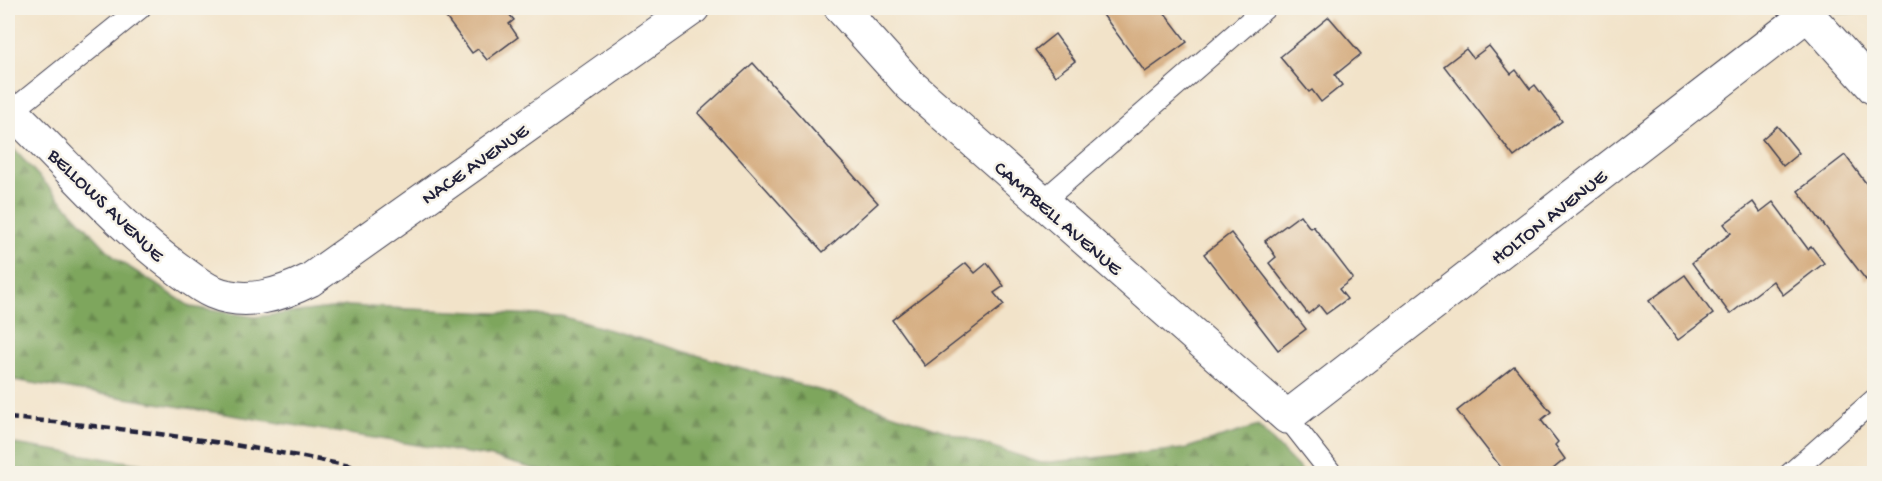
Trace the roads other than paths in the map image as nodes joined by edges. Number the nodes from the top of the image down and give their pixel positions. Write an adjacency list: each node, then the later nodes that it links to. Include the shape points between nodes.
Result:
1 (140, 8): 7 (lane)
2 (693, 8): 9 (street, NACE AVENUE, via 310,280 280,295)
3 (841, 8): 8 (street, CAMPBELL AVENUE, via 910,85)
4 (1266, 8): 8 (lane)
5 (1805, 11): 6 (street); 11 (street, HOLTON AVENUE)
6 (1875, 88)
7 (9, 110): 9 (street, BELLOWS AVENUE, via 150,250 213,292)
8 (1042, 202): 11 (street, CAMPBELL AVENUE)
9 (247, 299)
10 (1875, 400): 13 (lane)
11 (1287, 417): 12 (lane)
12 (1332, 474)
13 (1790, 474)

